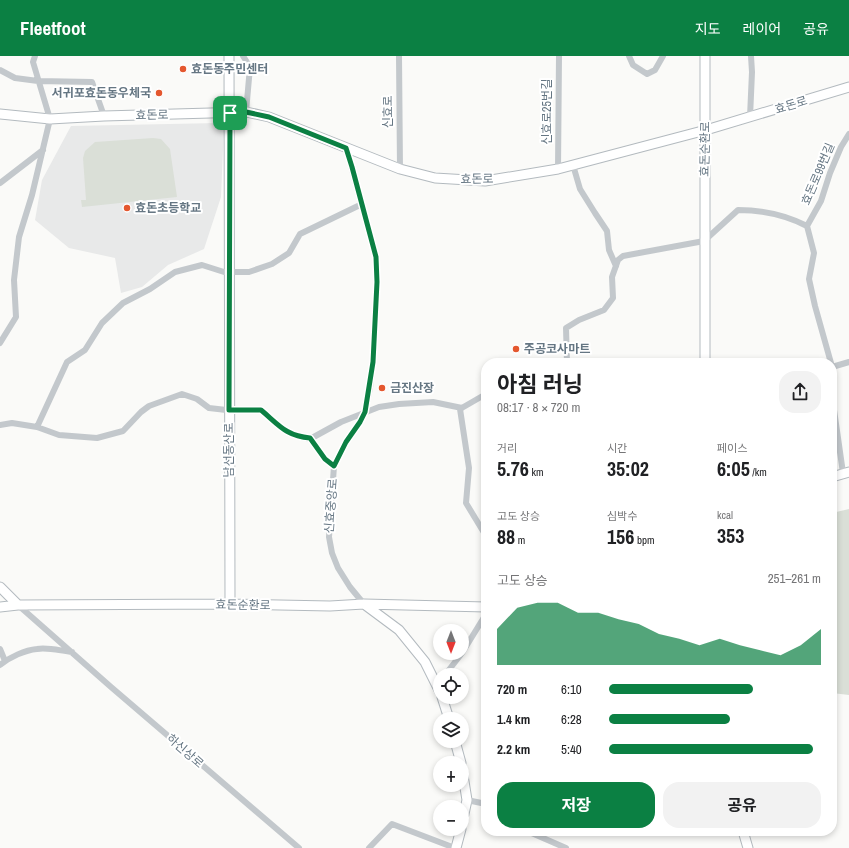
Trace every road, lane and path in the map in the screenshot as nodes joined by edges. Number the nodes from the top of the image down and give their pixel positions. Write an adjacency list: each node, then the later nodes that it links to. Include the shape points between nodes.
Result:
1 (35, 56): 11 (street, via 33,62)
2 (229, 56): 14 (street, 남선동산로)
3 (243, 56): 13 (street, via 250,67)
4 (399, 56): 24 (street, 신효로)
5 (558, 56): 25 (street, 신효로25번길)
6 (629, 56): 7 (street, via 633,65 647,74 655,70)
7 (663, 56)
8 (705, 56): 19 (street, 효돈순환로)
9 (751, 56): 17 (street)
10 (0, 70): 11 (street, via 15,78)
11 (38, 81): 16 (street, via 92,82); 18 (street)
12 (849, 87): 17 (street, 효돈로)
13 (246, 112): 14 (street, 효돈로); 21 (street, 효돈로, via 269,117)
14 (230, 113): 16 (street, 효돈로); 31 (street, 남선동산로)
15 (0, 114): 18 (street, 효돈로)
16 (104, 116): 18 (street, 효돈로)
17 (750, 117): 19 (street, 효돈로)
18 (50, 119): 22 (street)
19 (706, 130): 23 (street, 효돈로); 29 (street, 효돈순환로)
20 (849, 134): 28 (street, 효돈로99번길, via 832,166 821,201)
21 (346, 148): 24 (street, 효돈로); 27 (street, 신효중앙로)
22 (43, 150): 26 (street); 32 (street, via 19,237 14,280 16,317)
23 (573, 165): 25 (street, 효돈로); 30 (street, via 580,189 607,230 609,250)
24 (400, 169): 25 (street, 효돈로, via 435,178 485,181)
25 (558, 169)
26 (0, 183)
27 (362, 204): 31 (street, via 300,234 289,253 272,264 249,272); 41 (street, 신효중앙로, via 376,257 377,282 373,362)
28 (807, 226): 29 (street, via 778,215 738,210); 35 (street, via 814,253 809,279)
29 (704, 241): 30 (street, via 623,256); 34 (street, 효돈순환로)
30 (616, 266): 33 (street, via 612,277 613,298 604,310 566,328)
31 (230, 272): 40 (street, 남선동산로); 44 (street, via 202,265 175,272 150,289 122,303 102,323 85,350 67,362)
32 (0, 343)
33 (567, 358)
34 (705, 358)
35 (830, 358)
36 (849, 362): 37 (street)
37 (837, 366)
38 (481, 397): 39 (street)
39 (461, 409): 41 (street, via 433,402 378,407); 48 (street, via 469,468 466,503)
40 (229, 410): 44 (street, via 209,408 197,399 182,394 150,406 123,431 97,438 59,435); 45 (street, via 261,410 287,432 302,438); 50 (street, 남선동산로)
41 (365, 412): 45 (street); 46 (street, 신효중앙로)
42 (0, 425): 44 (street, via 12,423)
43 (837, 426): 47 (street)
44 (37, 427)
45 (310, 438): 46 (street, via 325,459)
46 (334, 466): 51 (street, 신효중앙로, via 329,537 332,554 350,587)
47 (846, 473)
48 (481, 528)
49 (0, 587): 52 (street, 하신상로)
50 (230, 604): 51 (street, 효돈순환로); 52 (street, 효돈순환로)
51 (364, 604): 54 (street, 효돈순환로); 62 (street, 신효중앙로, via 399,630)
52 (18, 605): 53 (street, 효돈순환로); 58 (street, 하신상로)
53 (0, 607)
54 (481, 607)
55 (481, 622): 56 (street)
56 (469, 642)
57 (0, 649): 60 (street)
58 (72, 652): 60 (street, via 38,649 27,651); 70 (street, 하신상로)
59 (457, 660): 61 (street)
60 (3, 663)
61 (450, 668)
62 (433, 676)
63 (466, 792): 64 (street)
64 (467, 800)
65 (469, 800): 66 (street)
66 (481, 803)
67 (459, 836): 72 (street)
68 (538, 836): 73 (street)
69 (744, 836): 74 (street)
70 (299, 848)
71 (369, 848): 72 (street, via 392,824)
72 (456, 848)
73 (566, 848)
74 (748, 848)

